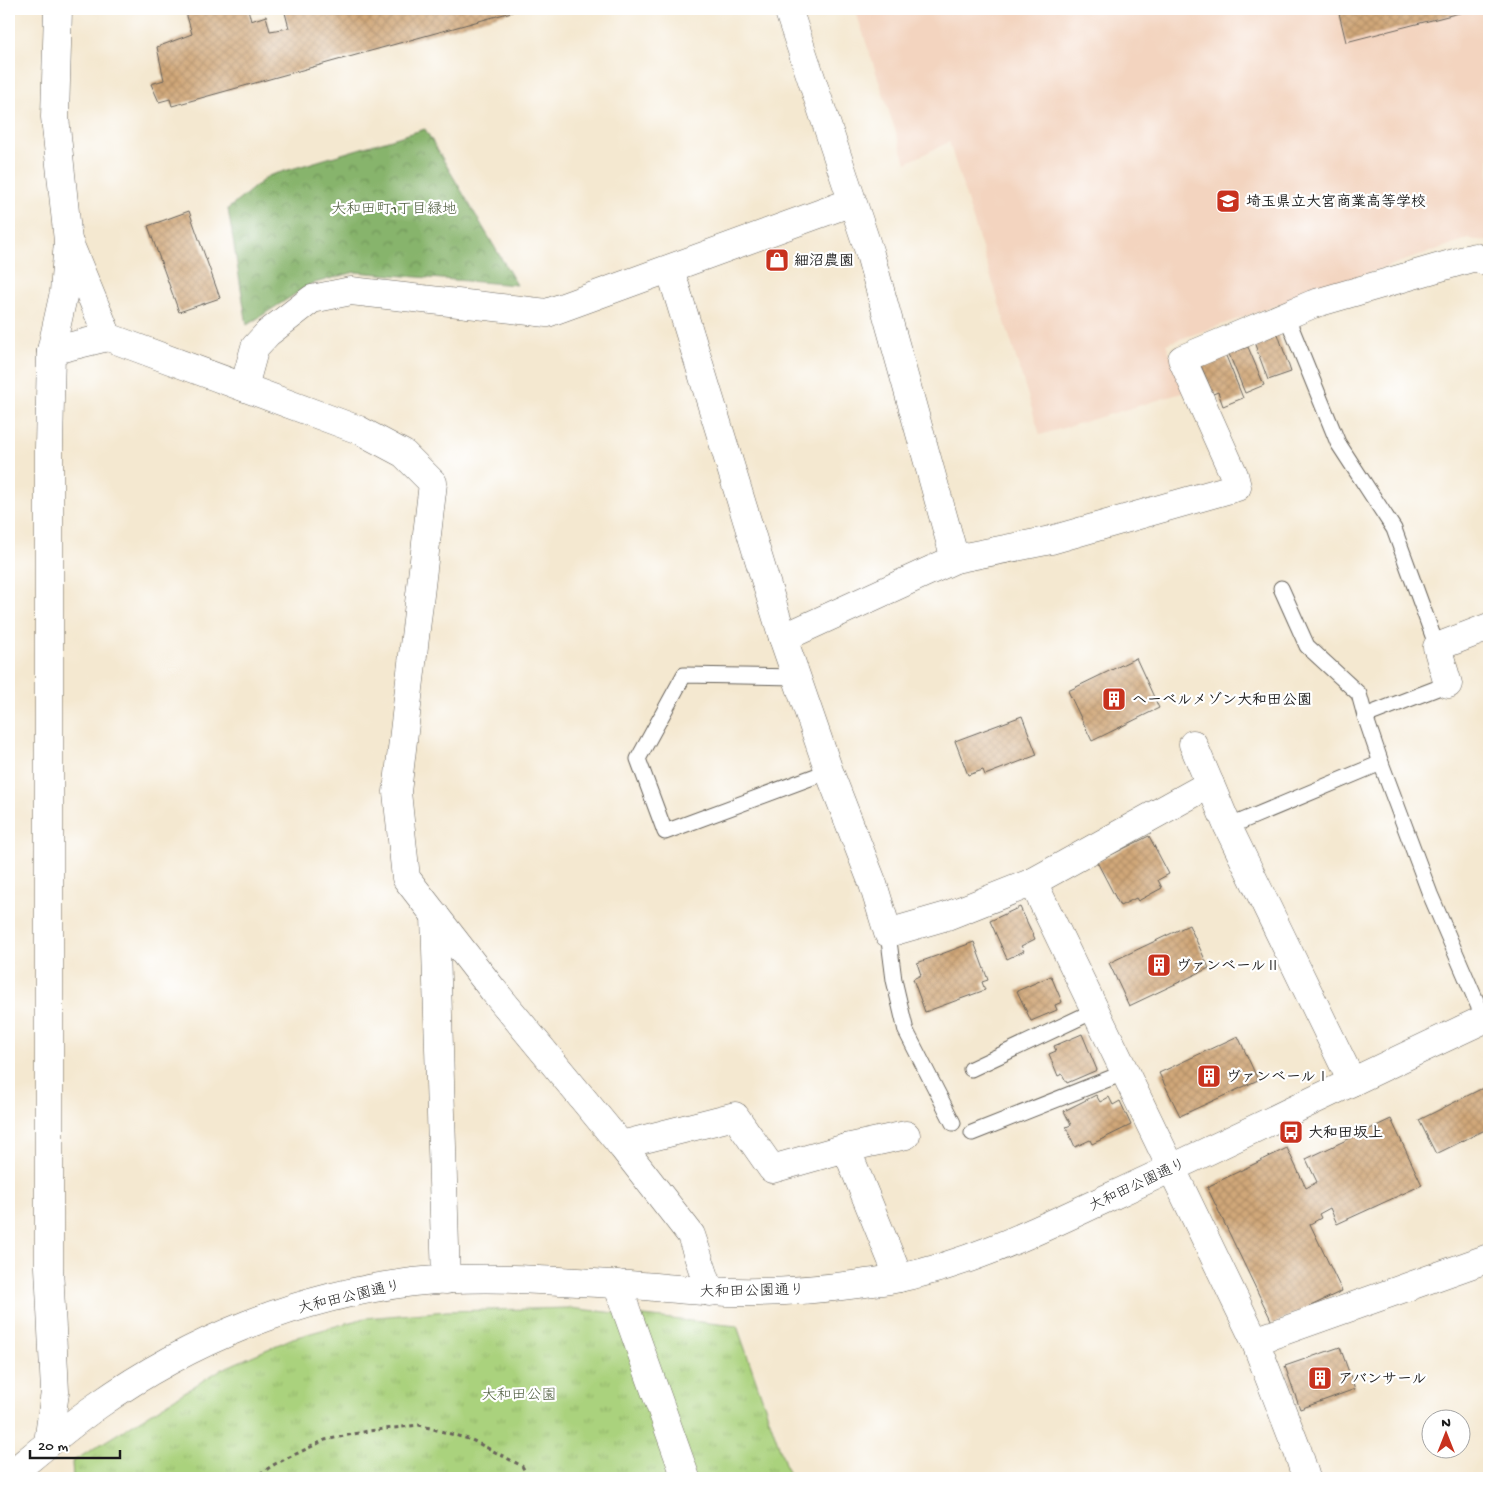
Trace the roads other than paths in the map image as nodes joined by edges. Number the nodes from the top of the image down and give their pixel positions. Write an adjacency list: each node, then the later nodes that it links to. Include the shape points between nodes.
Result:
1 (58, 9): 4 (street, via 55,117)
2 (788, 9): 3 (street)
3 (852, 202): 6 (street); 11 (street, via 873,264)
4 (68, 241): 8 (street); 9 (street, via 64,292)
5 (1489, 263): 7 (street, via 1475,256)
6 (670, 269): 10 (street, via 547,313 351,291 312,299 255,347); 14 (street)
7 (1286, 315): 11 (street, via 1182,359 1237,486 1051,540); 15 (lane, via 1338,443 1394,529)
8 (108, 337): 9 (street); 10 (street)
9 (51, 352): 44 (street, via 49,1267 55,1392)
10 (244, 387): 25 (street, via 359,430 404,454 433,482 397,792 406,878)
11 (955, 559): 14 (street)
12 (1281, 588): 18 (lane, via 1308,646 1358,694)
13 (1489, 627): 15 (street)
14 (783, 638): 16 (street)
15 (1437, 647): 17 (street)
16 (796, 677): 21 (street); 21 (lane, via 684,675 638,759 665,832)
17 (1448, 684): 18 (lane)
18 (1365, 716): 20 (lane)
19 (1193, 744): 22 (street)
20 (1381, 763): 23 (lane); 28 (lane, via 1430,894)
21 (829, 771): 26 (street, via 873,884)
22 (1210, 784): 23 (street); 24 (street)
23 (1228, 826): 31 (street)
24 (1033, 882): 26 (street, via 947,916); 27 (street)
25 (435, 915): 35 (street); 40 (street)
26 (888, 934): 32 (lane, via 906,1031)
27 (1096, 1010): 29 (lane); 30 (street)
28 (1486, 1018): 31 (street, 大和田公園通り)
29 (971, 1069)
30 (1126, 1072): 33 (lane); 37 (street)
31 (1352, 1082): 37 (street, 大和田公園通り)
32 (952, 1123)
33 (972, 1133)
34 (906, 1135): 36 (street)
35 (621, 1145): 36 (street, via 735,1116 772,1170); 42 (street, via 691,1235)
36 (846, 1148): 39 (street)
37 (1173, 1168): 39 (street, 大和田公園通り, via 1007,1244 952,1264); 43 (street)
38 (1489, 1258): 43 (street)
39 (899, 1278): 42 (street, 大和田公園通り, via 777,1292)
40 (446, 1280): 41 (street, 大和田公園通り); 44 (street, 大和田公園通り, via 366,1290 307,1304 249,1323 148,1373)
41 (617, 1284): 42 (street, 大和田公園通り); 46 (street)
42 (710, 1292)
43 (1255, 1341): 47 (street)
44 (48, 1443): 45 (street, 大和田公園通り)
45 (14, 1471)
46 (686, 1478)
47 (1306, 1478)

